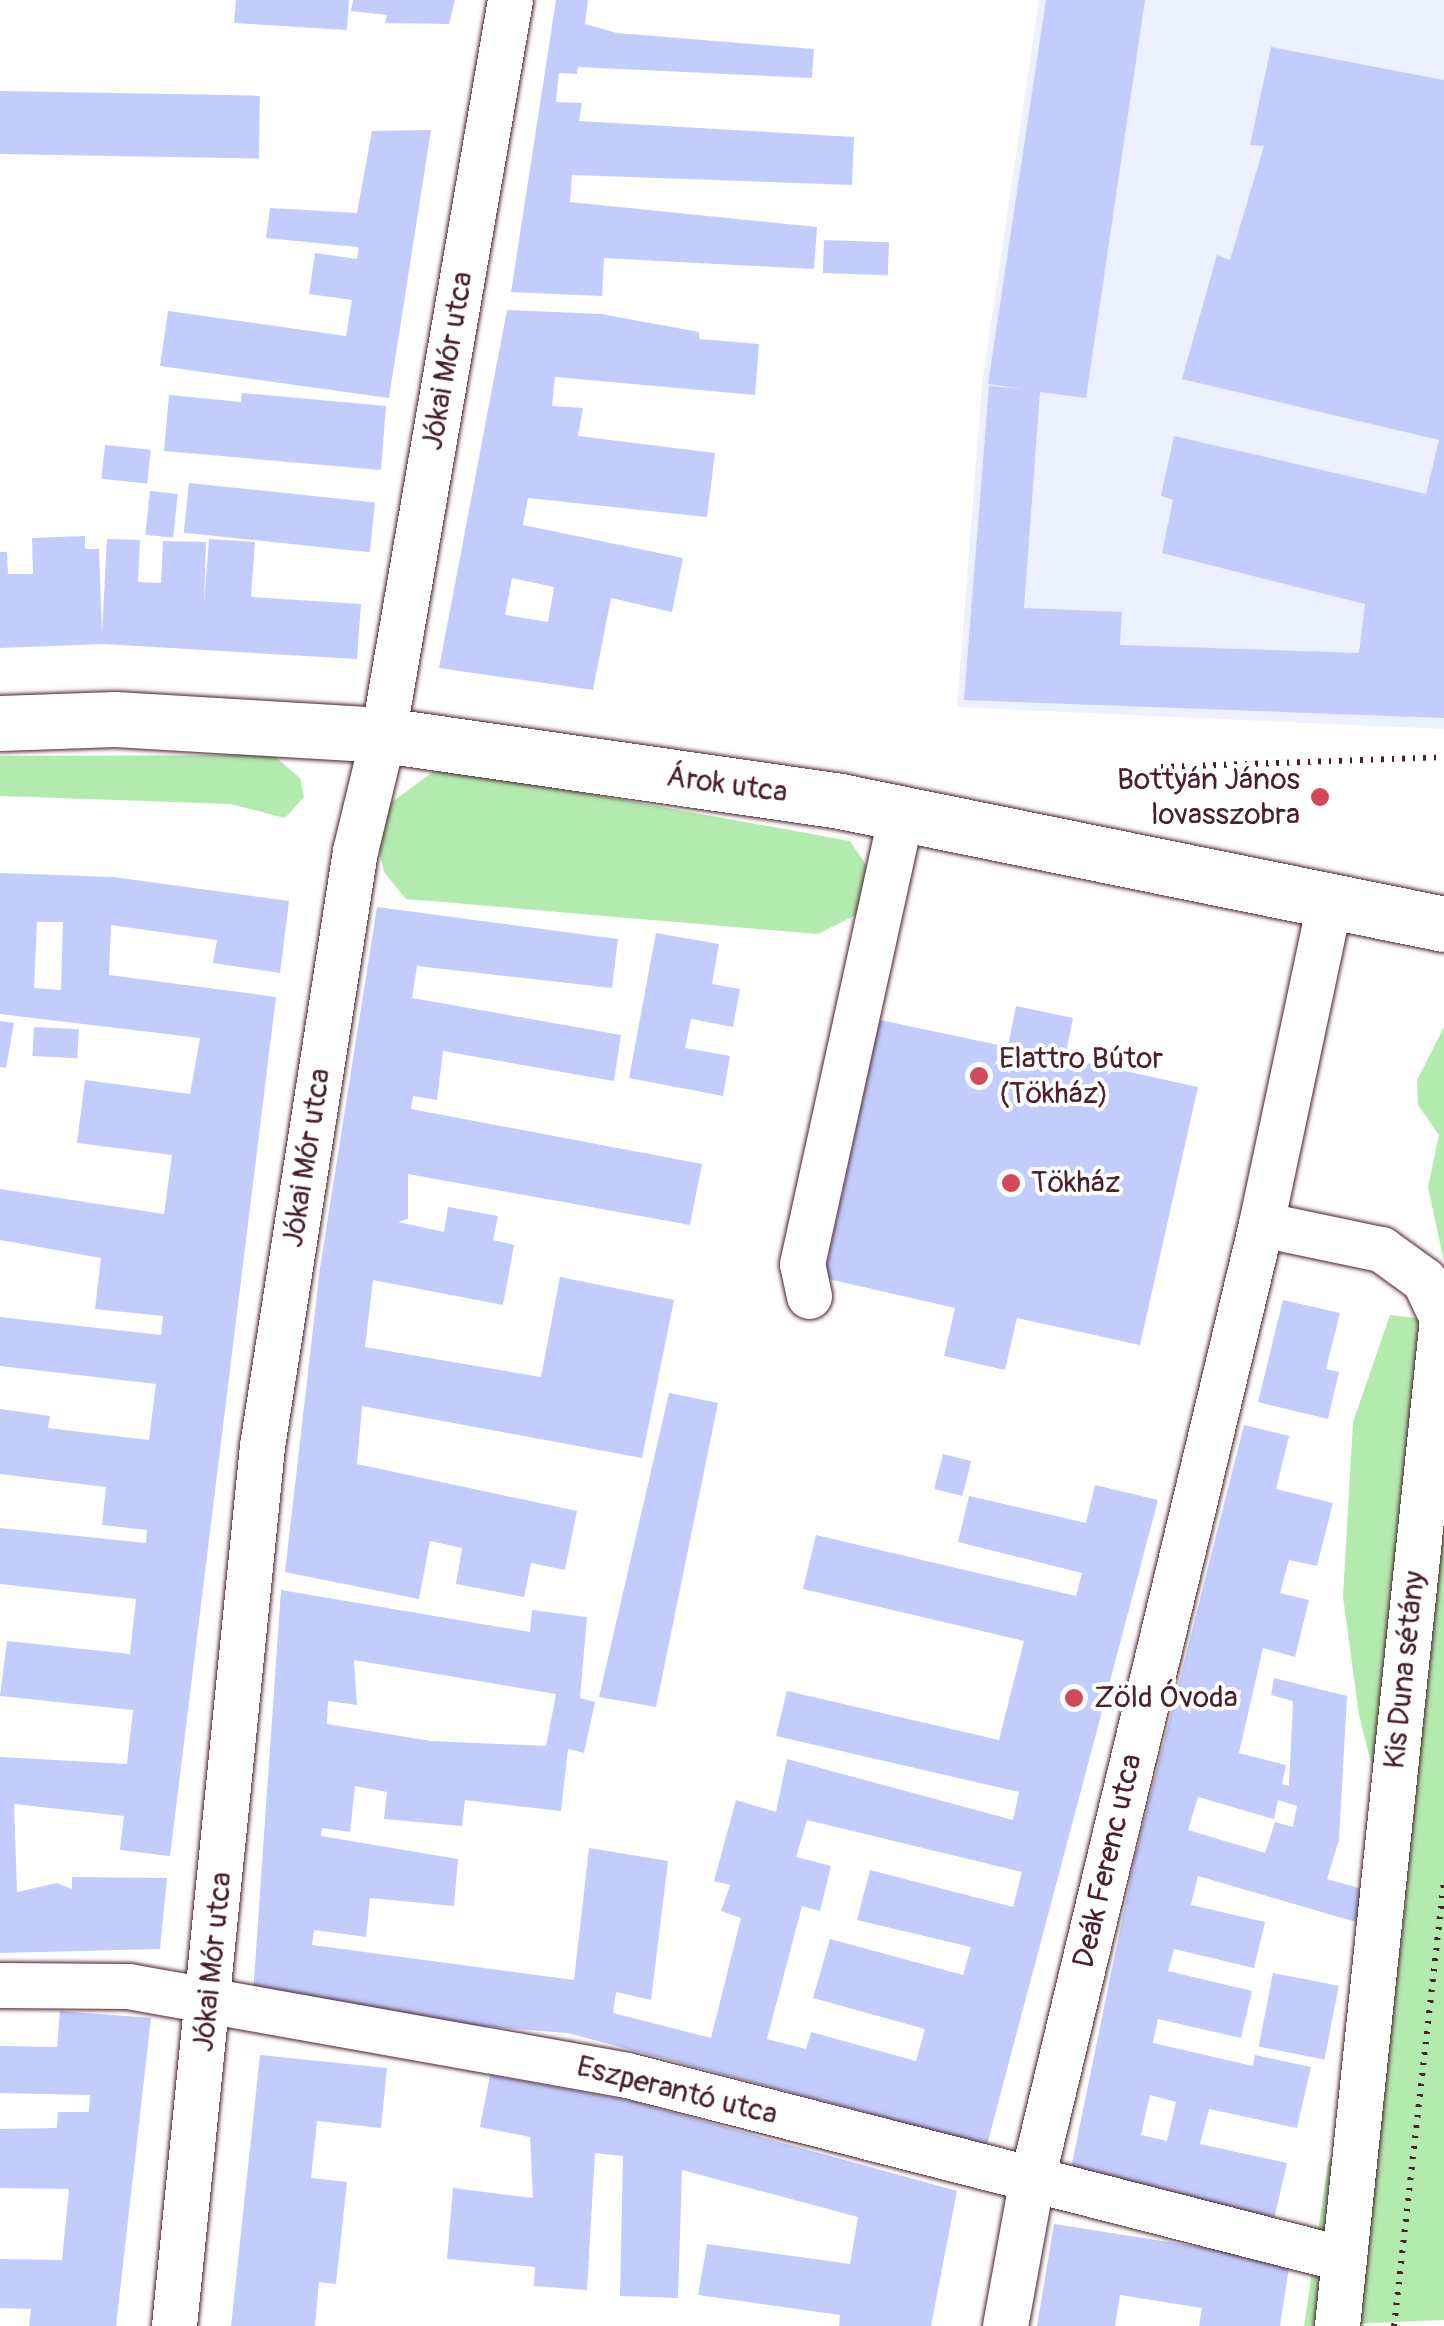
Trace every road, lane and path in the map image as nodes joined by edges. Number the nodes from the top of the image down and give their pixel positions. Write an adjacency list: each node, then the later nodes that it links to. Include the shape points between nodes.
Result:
1 (510, 0): 3 (street, Jókai Mór utca)
2 (0, 723): 3 (main road, Árok utca, via 115,720)
3 (383, 735): 6 (main road, Árok utca); 14 (street, Jókai Mór utca, via 356,851 262,1446)
4 (1444, 757): 5 (path)
5 (1161, 767)
6 (902, 815): 7 (main road, Árok utca); 10 (street, via 802,1264)
7 (1329, 904): 8 (main road, Árok utca); 9 (street)
8 (1444, 924)
9 (1261, 1224): 11 (street, Kis Duna sétány, via 1382,1249 1424,1280); 15 (street, Deák Ferenc utca)
10 (809, 1296)
11 (1442, 1318): 16 (street, Kis Duna sétány)
12 (1444, 1879): 20 (path)
13 (0, 1985): 14 (street, Eszperantó utca, via 71,1981)
14 (210, 1999): 15 (street, Eszperantó utca, via 627,2075); 17 (street, Jókai Mór utca)
15 (1031, 2182): 16 (street, Eszperantó utca); 18 (street, Deák Ferenc utca)
16 (1344, 2259): 19 (street, Kis Duna sétány)
17 (174, 2326)
18 (1005, 2326)
19 (1337, 2326)
20 (1394, 2326)

